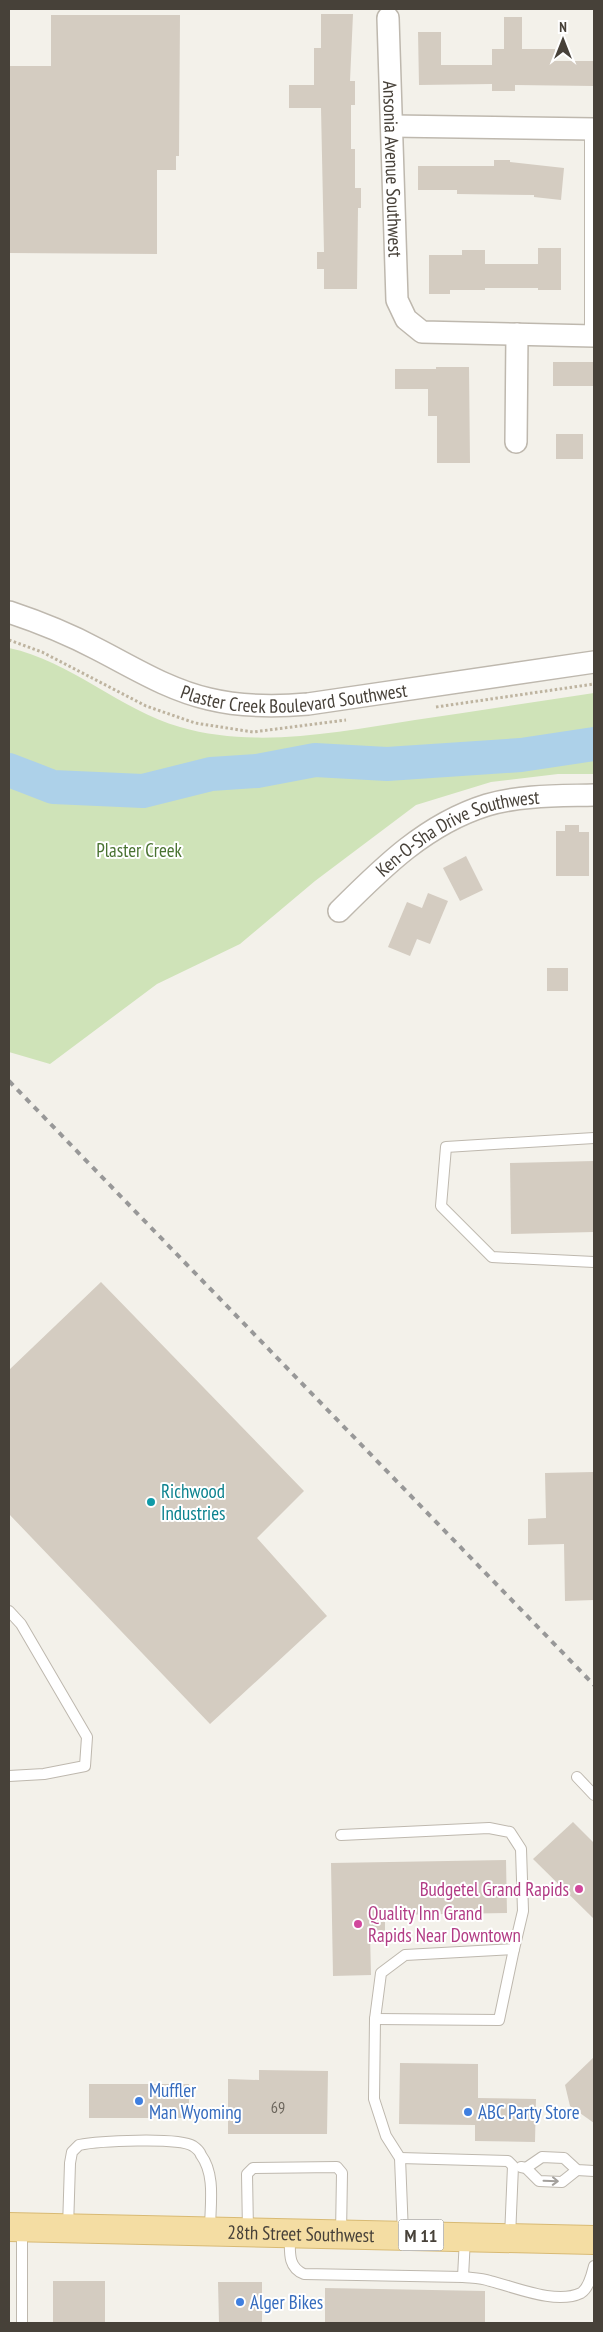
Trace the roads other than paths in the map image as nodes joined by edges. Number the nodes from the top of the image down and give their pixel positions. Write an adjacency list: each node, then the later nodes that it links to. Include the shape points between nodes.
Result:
1 (388, 18): 2 (street, Ansonia Avenue Southwest)
2 (392, 126): 3 (street); 4 (street, Ansonia Avenue Southwest, via 397,300 406,319 422,332)
3 (592, 129): 5 (lane)
4 (517, 334): 5 (street); 6 (street)
5 (592, 336)
6 (516, 442)
7 (9, 612): 8 (street, Plaster Creek Boulevard Southwest, via 71,636 168,685 208,699 243,706 308,704)
8 (594, 662)
9 (594, 795): 10 (street, Ken-O-Sha Drive Southwest, via 489,804 460,815 401,852)
10 (339, 911)
11 (594, 1138): 12 (lane, via 446,1148 442,1206 492,1257)
12 (594, 1262)
13 (9, 1611): 14 (lane, via 21,1624 87,1736 85,1766 44,1774)
14 (9, 1776)
15 (577, 1777): 16 (lane)
16 (594, 1795)
17 (341, 1835): 18 (lane, via 489,1828 510,1832 521,1849 523,1911)
18 (514, 1949): 19 (lane, via 405,1955 381,1973); 19 (lane, via 499,2020)
19 (375, 2019): 20 (lane, via 374,2098 386,2136)
20 (400, 2158): 21 (lane, via 508,2161); 31 (lane)
21 (513, 2166): 22 (lane); 33 (lane)
22 (526, 2168): 23 (lane, via 542,2157 564,2158); 23 (lane, one-way to 23, via 539,2181 562,2182)
23 (577, 2170): 24 (lane)
24 (594, 2171)
25 (15, 2227): 26 (main road, 28th Street Southwest / M 11); 37 (lane)
26 (68, 2228): 27 (main road, 28th Street Southwest / M 11); 27 (lane, via 70,2163 72,2152 78,2145 145,2141 179,2142 194,2146 202,2155 211,2180)
27 (210, 2231): 28 (main road, 28th Street Southwest / M 11)
28 (248, 2232): 29 (main road, 28th Street Southwest / M 11); 30 (lane, via 248,2174 253,2168 337,2167 342,2173)
29 (290, 2232): 30 (main road, 28th Street Southwest / M 11); 36 (lane, via 291,2263 295,2270 304,2274)
30 (341, 2234): 31 (main road, 28th Street Southwest / M 11)
31 (403, 2235): 32 (main road, 28th Street Southwest / M 11)
32 (465, 2236): 33 (main road, 28th Street Southwest / M 11); 36 (lane)
33 (510, 2238): 34 (main road, 28th Street Southwest / M 11)
34 (594, 2240)
35 (594, 2266): 36 (lane, via 589,2283 582,2292 568,2296 532,2293 490,2280)
36 (463, 2277)
37 (22, 2323)

